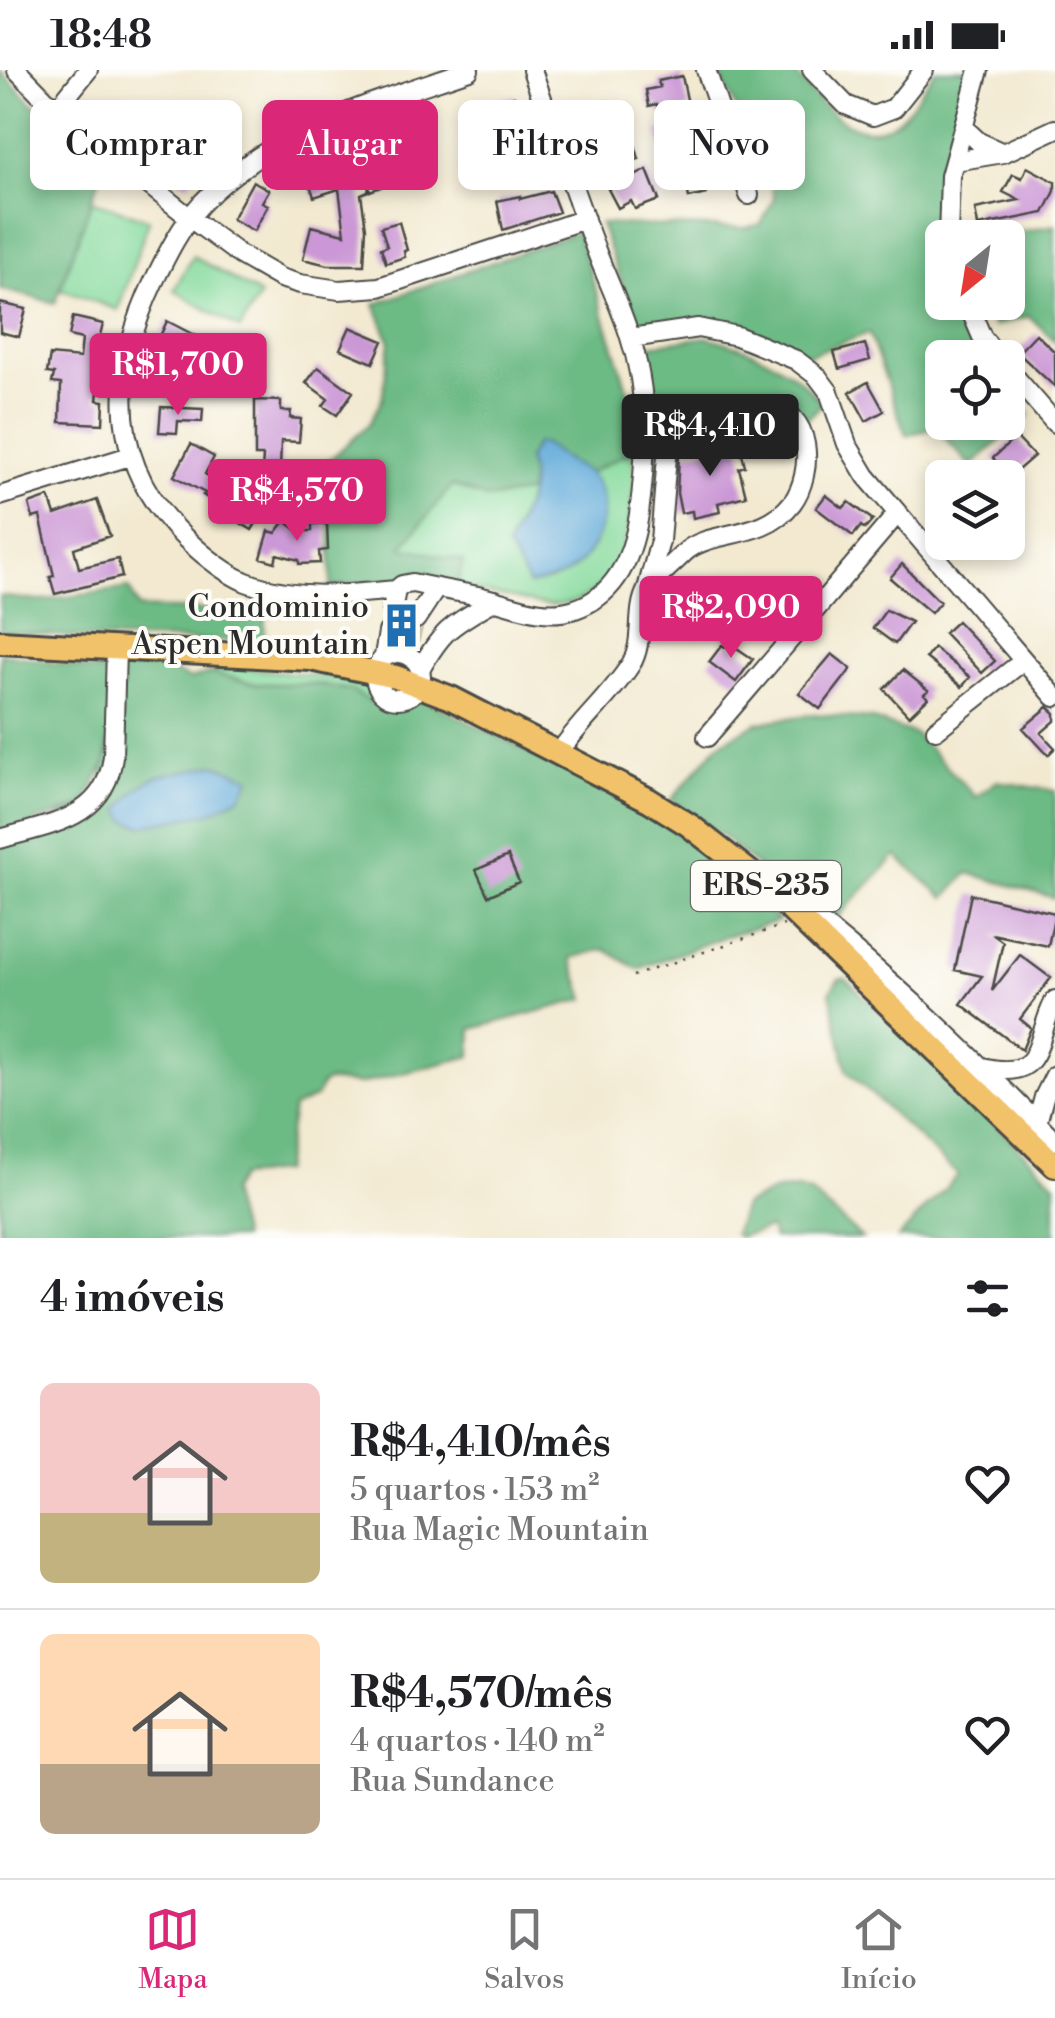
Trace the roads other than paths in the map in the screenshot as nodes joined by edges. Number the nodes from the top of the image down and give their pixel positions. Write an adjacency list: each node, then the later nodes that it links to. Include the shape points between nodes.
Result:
1 (17, 70): 9 (street)
2 (88, 70): 10 (street)
3 (469, 70): 17 (street, via 270,149)
4 (532, 70): 18 (street)
5 (706, 70): 16 (street)
6 (812, 70): 7 (street, via 846,105 873,116 894,108)
7 (924, 70)
8 (979, 70): 11 (street)
9 (46, 100)
10 (64, 100)
11 (964, 128): 13 (street); 14 (street)
12 (1055, 129): 13 (street)
13 (1002, 153): 14 (street)
14 (955, 161): 19 (street)
15 (155, 190): 17 (street)
16 (749, 195)
17 (190, 218): 18 (street, via 280,278 350,290 379,287); 24 (street, via 131,340 122,411)
18 (585, 219): 20 (street)
19 (949, 220)
20 (630, 338): 27 (street, via 698,328 796,360 829,392 853,457); 33 (street, via 646,446 636,536 624,567 614,583 577,609 544,613)
21 (1025, 388): 22 (street)
22 (1055, 423)
23 (717, 428): 28 (street, via 748,410 780,410 804,438 806,476 792,503 768,523)
24 (130, 456): 26 (street); 31 (street, via 168,521 244,581 312,594)
25 (667, 456): 29 (street)
26 (0, 496)
27 (897, 514): 40 (street); 45 (street)
28 (688, 548): 29 (street); 30 (street)
29 (658, 554): 30 (street)
30 (647, 589): 46 (street, via 638,651)
31 (396, 590): 32 (street, via 412,583); 34 (street)
32 (435, 590): 33 (street); 35 (street)
33 (495, 600): 42 (street, via 450,625)
34 (392, 611)
35 (416, 619)
36 (388, 632): 41 (street)
37 (411, 640): 42 (street)
38 (0, 642): 39 (main road, ERS-235)
39 (116, 650): 41 (main road, ERS-235); 47 (street, via 112,772 104,786 76,816)
40 (1023, 662): 43 (street); 44 (street)
41 (379, 663): 42 (main road, ERS-235)
42 (418, 672): 46 (main road, ERS-235)
43 (1055, 698)
44 (936, 730)
45 (708, 737)
46 (559, 753): 48 (main road, ERS-235, via 674,814)
47 (0, 839)
48 (762, 882): 50 (street, via 832,931); 54 (main road, ERS-235)
49 (1055, 1000): 50 (street, via 1032,1060 1019,1071)
50 (981, 1067): 52 (street)
51 (1055, 1075): 52 (street)
52 (1037, 1123): 53 (street)
53 (1055, 1141)
54 (1055, 1164)

